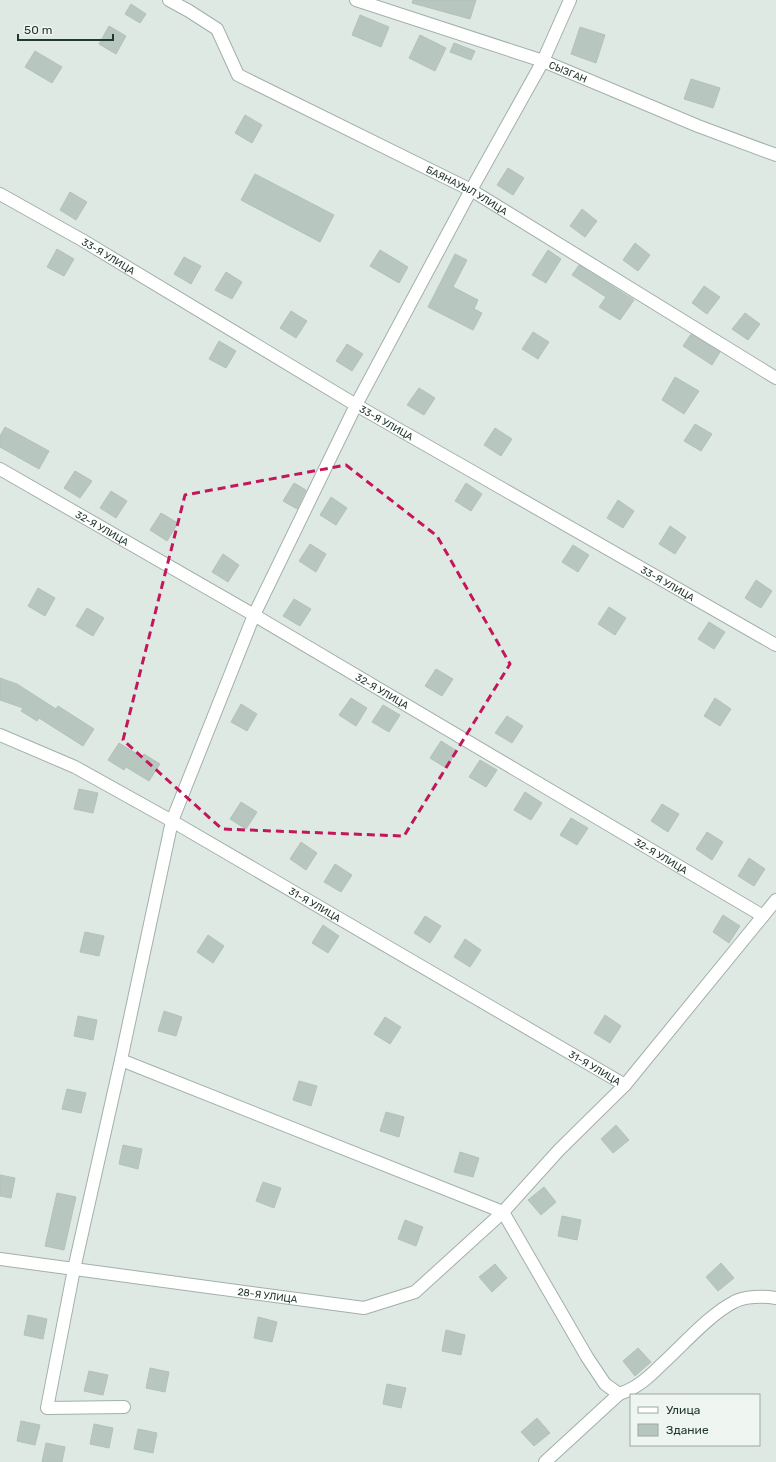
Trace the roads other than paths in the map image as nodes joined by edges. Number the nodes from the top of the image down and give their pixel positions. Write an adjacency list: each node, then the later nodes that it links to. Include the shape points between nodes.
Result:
1 (169, 0): 6 (street, БАЯНАУЫЛ УЛИЦА, via 217,29 238,75)
2 (356, 0): 4 (street, СЫЗГАН)
3 (570, 0): 4 (street)
4 (543, 61): 5 (street, СЫЗГАН, via 698,126); 6 (street)
5 (776, 155)
6 (471, 190): 8 (street, БАЯНАУЫЛ УЛИЦА); 9 (street)
7 (0, 194): 9 (street, 33-Я УЛИЦА, via 82,240)
8 (776, 378)
9 (356, 406): 11 (street); 12 (street, 33-Я УЛИЦА)
10 (0, 469): 11 (street, 32-Я УЛИЦА)
11 (254, 615): 14 (street); 16 (street, 32-Я УЛИЦА)
12 (776, 645)
13 (0, 735): 14 (street, 31-Я УЛИЦА, via 75,767)
14 (172, 821): 17 (street); 18 (street, 31-Я УЛИЦА)
15 (776, 900): 16 (street, 28-Я УЛИЦА)
16 (764, 916): 18 (street, 28-Я УЛИЦА)
17 (121, 1060): 19 (street); 21 (street)
18 (625, 1085): 19 (street, 28-Я УЛИЦА, via 559,1150)
19 (503, 1212): 21 (street, 28-Я УЛИЦА, via 415,1292 364,1308); 23 (street, via 587,1357 605,1384)
20 (0, 1259): 21 (street, 28-Я УЛИЦА)
21 (74, 1269): 24 (street, via 47,1408)
22 (776, 1298): 23 (street, via 763,1296 735,1301 715,1314 645,1380)
23 (619, 1394): 25 (street)
24 (124, 1407)
25 (545, 1462)

